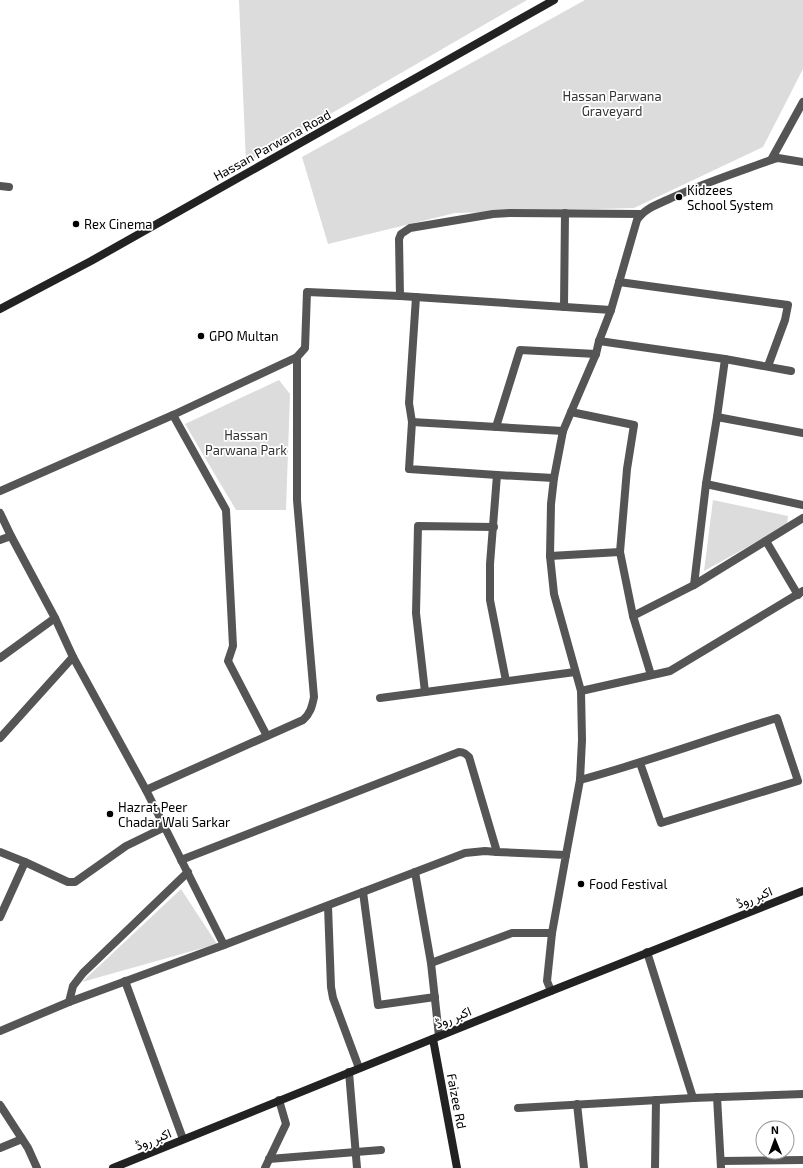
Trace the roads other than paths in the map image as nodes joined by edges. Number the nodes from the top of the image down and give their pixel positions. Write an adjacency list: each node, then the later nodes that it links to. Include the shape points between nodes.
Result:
1 (554, 0): 13 (main road, Hassan Parwana Road, via 91,261)
2 (803, 102): 3 (street)
3 (771, 160): 4 (street, via 778,158); 8 (street, via 689,189)
4 (803, 162)
5 (0, 186): 6 (street)
6 (9, 187)
7 (565, 213): 8 (street); 10 (street, via 493,214 410,228 401,234 399,239); 12 (street)
8 (641, 214): 9 (street)
9 (619, 282): 14 (street); 19 (street, via 788,305)
10 (400, 296): 11 (street); 17 (street, via 308,292 305,348)
11 (416, 297): 12 (street); 24 (street, via 409,402)
12 (564, 307): 14 (street)
13 (0, 309)
14 (612, 310): 15 (street)
15 (599, 341): 16 (street); 18 (street)
16 (596, 354): 21 (street); 25 (street, via 520,350)
17 (297, 357): 22 (street); 53 (street, via 297,500 314,697 310,713 303,720)
18 (725, 359): 19 (street); 23 (street)
19 (768, 366): 20 (street)
20 (791, 370)
21 (571, 412): 26 (street); 39 (street, via 634,425 626,469)
22 (173, 415): 31 (street); 53 (street, via 226,510 233,646 228,660)
23 (717, 417): 27 (street); 30 (street)
24 (412, 422): 25 (street); 28 (street, via 409,470)
25 (496, 427): 26 (street)
26 (564, 431): 29 (street)
27 (803, 433)
28 (497, 475): 29 (street); 35 (street)
29 (554, 478): 40 (street)
30 (706, 484): 32 (street); 41 (street)
31 (0, 491)
32 (803, 505)
33 (0, 513): 36 (street)
34 (803, 518): 38 (street)
35 (494, 527): 49 (street, via 490,600); 51 (street, via 418,526 416,613)
36 (11, 536): 37 (street); 44 (street)
37 (0, 540)
38 (766, 541): 41 (street); 42 (street)
39 (620, 552): 40 (street); 43 (street)
40 (550, 556): 47 (street, via 554,594)
41 (694, 584): 43 (street)
42 (801, 593): 48 (street, via 670,671)
43 (633, 616): 48 (street)
44 (55, 618): 45 (street); 46 (street)
45 (73, 657): 54 (street); 57 (street)
46 (0, 658)
47 (575, 672): 49 (street); 50 (street)
48 (651, 676): 50 (street)
49 (506, 681): 51 (street)
50 (581, 691): 56 (street)
51 (425, 692): 52 (street)
52 (380, 698)
53 (267, 736): 57 (street)
54 (0, 738)
55 (640, 763): 55 (street, via 777,718 798,781 660,823); 56 (street)
56 (580, 780): 61 (street)
57 (146, 790): 58 (street)
58 (165, 827): 62 (street); 63 (street, via 126,846 72,883)
59 (0, 852): 63 (street)
60 (497, 852): 61 (street); 62 (street, via 469,757 463,752 455,752); 65 (street, via 465,853)
61 (566, 855): 70 (street)
62 (181, 860): 64 (street)
63 (25, 862): 69 (street)
64 (188, 872): 71 (street); 77 (street, via 83,973 73,986)
65 (415, 872): 67 (street); 73 (street)
66 (803, 891): 72 (main road, اکبر روڈ)
67 (363, 892): 68 (street); 76 (street, via 378,1006)
68 (328, 906): 71 (street); 80 (street, via 333,998)
69 (0, 917)
70 (552, 933): 73 (street, via 512,933); 75 (street, via 547,981)
71 (224, 945): 74 (street)
72 (647, 952): 75 (main road, اکبر روڈ); 84 (street)
73 (431, 963): 76 (street)
74 (125, 981): 77 (street); 91 (street)
75 (551, 990): 79 (main road, اکبر روڈ)
76 (435, 997): 79 (street)
77 (69, 1002): 78 (street)
78 (0, 1031)
79 (436, 1037): 80 (main road, اکبر روڈ); 102 (main road, Faizee Rd)
80 (360, 1068): 81 (main road, اکبر روڈ)
81 (349, 1072): 85 (main road, اکبر روڈ); 94 (street)
82 (803, 1094): 83 (street)
83 (717, 1097): 84 (street); 97 (street)
84 (693, 1098): 86 (street)
85 (279, 1100): 91 (main road, اکبر روڈ); 95 (street, via 286,1124)
86 (656, 1100): 87 (street); 104 (street)
87 (577, 1104): 89 (street); 103 (street)
88 (0, 1105): 90 (street)
89 (518, 1108)
90 (22, 1139): 92 (street); 98 (street)
91 (183, 1139): 99 (main road, اکبر روڈ)
92 (0, 1148)
93 (381, 1150): 94 (street)
94 (356, 1153): 95 (street); 101 (street)
95 (269, 1159): 100 (street)
96 (803, 1160): 97 (street)
97 (721, 1165)
98 (37, 1168)
99 (113, 1168)
100 (265, 1168)
101 (357, 1168)
102 (457, 1168)
103 (584, 1168)
104 (655, 1168)

